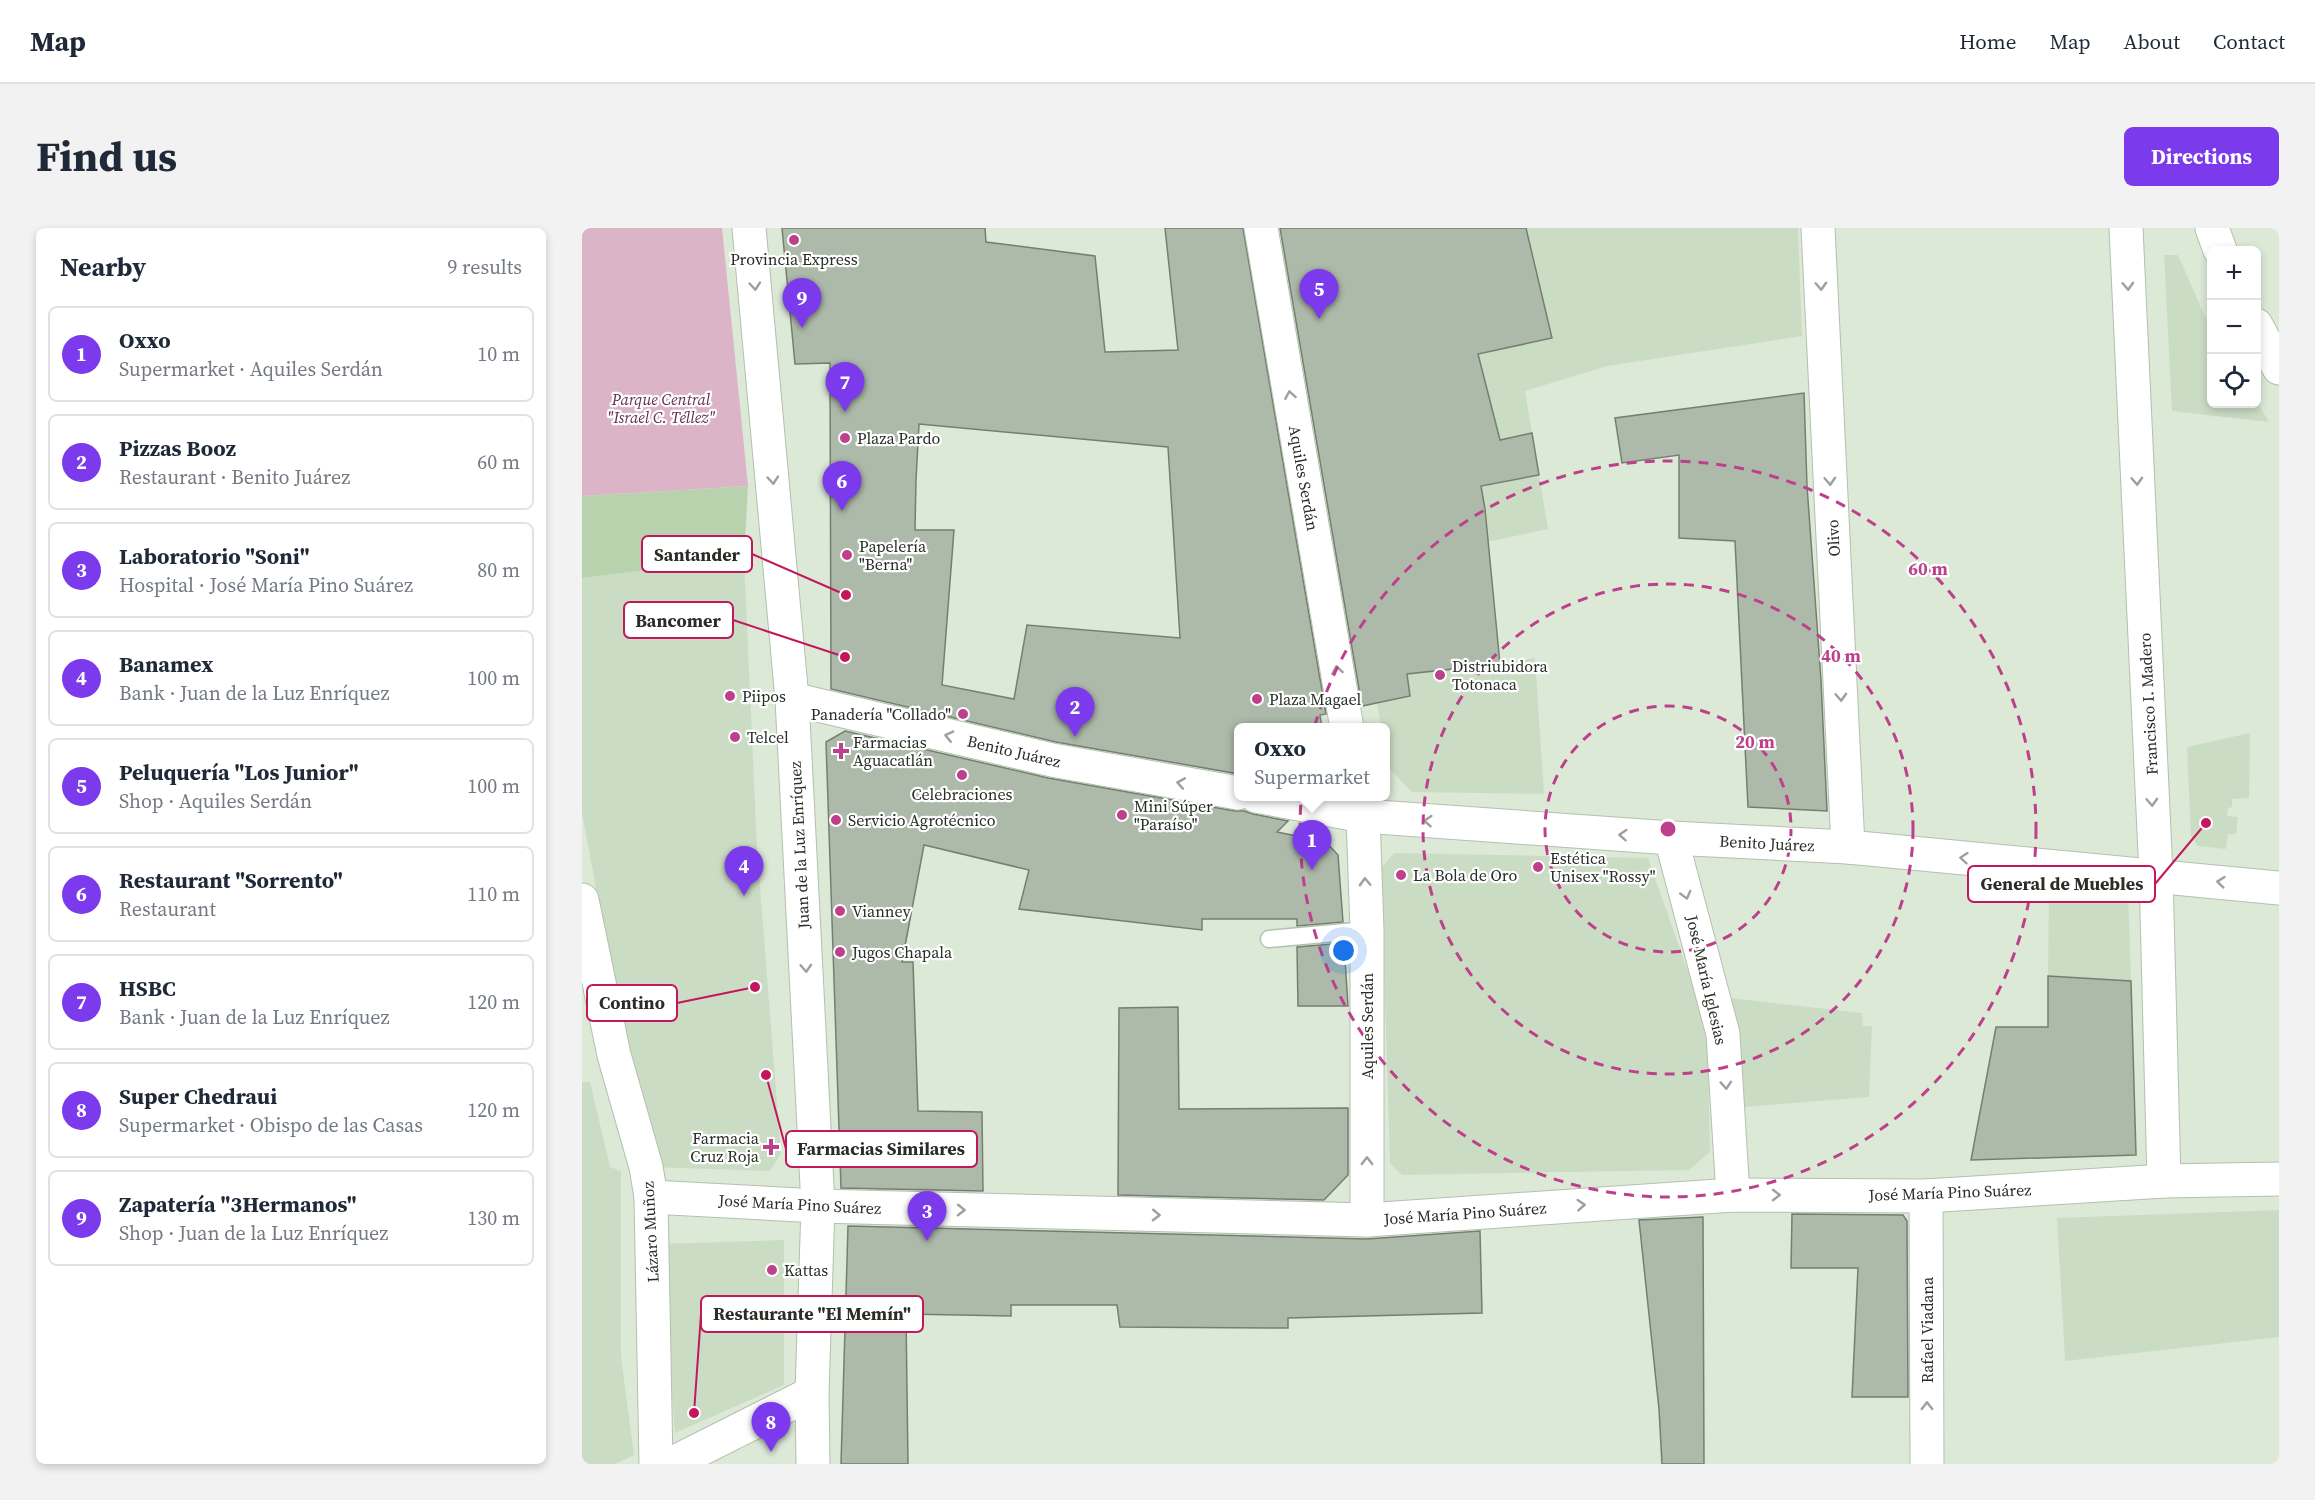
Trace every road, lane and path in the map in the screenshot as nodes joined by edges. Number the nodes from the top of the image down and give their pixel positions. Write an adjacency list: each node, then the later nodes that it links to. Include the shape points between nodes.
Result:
1 (749, 228): 9 (street, Juan de la Luz Enríquez, one-way to 9)
2 (1261, 228): 10 (street, Aquiles Serdán, one-way to 2)
3 (1818, 228): 15 (street, Olivo, one-way to 15)
4 (2126, 228): 16 (street, Francisco I. Madero, one-way to 16)
5 (2212, 228): 6 (street)
6 (2219, 246)
7 (2261, 335): 8 (street)
8 (2279, 368)
9 (792, 699): 11 (street, Benito Juárez, one-way to 9, via 1052,760); 26 (street, Juan de la Luz Enríquez, one-way to 26)
10 (1346, 723)
11 (1234, 792)
12 (1308, 801): 13 (street, Benito Juárez)
13 (1361, 806): 14 (street, Benito Juárez, one-way to 13); 19 (street, Aquiles Serdán, one-way to 13)
14 (1671, 838): 15 (street, Benito Juárez); 23 (street, José María Iglesias, one-way to 23, via 1723,1034)
15 (1848, 847): 16 (street, Benito Juárez, one-way to 15)
16 (2156, 875): 17 (street, Benito Juárez, one-way to 16); 22 (street, Francisco I. Madero)
17 (2279, 888)
18 (582, 900): 25 (street, Lázaro Muñoz, via 614,1056)
19 (1367, 930): 20 (lane); 27 (street, Aquiles Serdán, one-way to 19)
20 (1269, 939)
21 (2279, 1179): 22 (street, José María Pino Suárez)
22 (2164, 1181): 24 (street, José María Pino Suárez)
23 (1733, 1195): 24 (street, José María Pino Suárez, one-way to 24); 27 (street, José María Pino Suárez, one-way to 23)
24 (1926, 1196): 32 (street, Rafael Viadana, one-way to 24)
25 (651, 1197): 26 (street, José María Pino Suárez); 29 (street, Lázaro Muñoz)
26 (819, 1206): 27 (street, José María Pino Suárez, one-way to 27); 28 (street, Juan de la Luz Enríquez)
27 (1367, 1220)
28 (812, 1393): 30 (street); 31 (street, Juan de la Luz Enríquez)
29 (656, 1464)
30 (671, 1464)
31 (813, 1464)
32 (1927, 1464)

